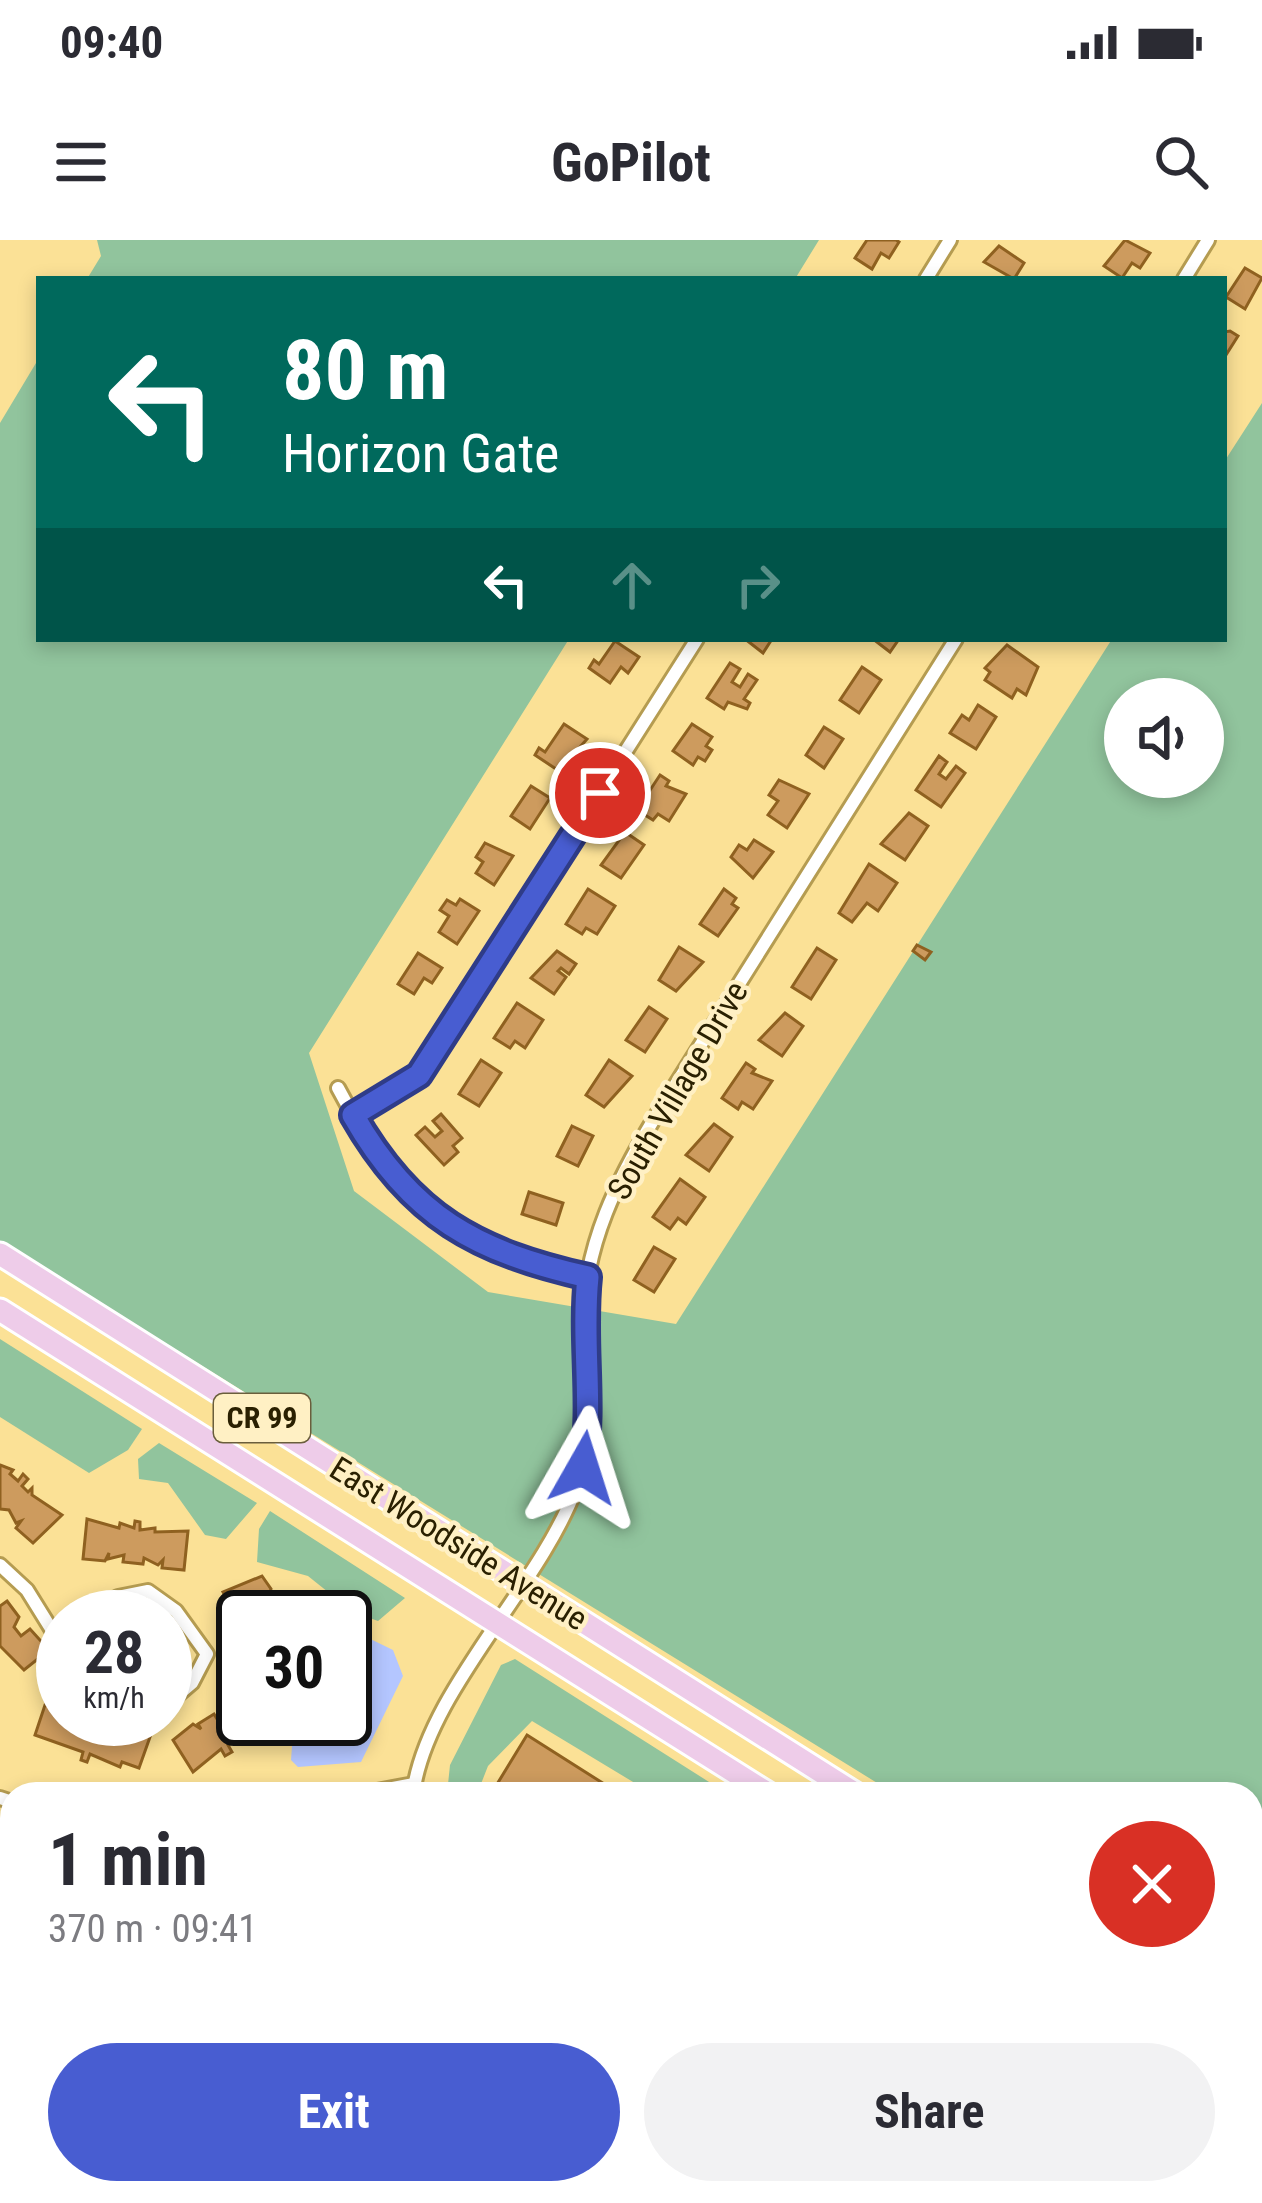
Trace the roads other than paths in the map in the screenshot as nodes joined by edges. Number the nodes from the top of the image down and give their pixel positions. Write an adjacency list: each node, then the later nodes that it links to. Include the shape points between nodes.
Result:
1 (950, 240): 3 (street)
2 (1208, 240): 4 (street)
3 (930, 276)
4 (1186, 276)
5 (695, 642): 8 (street, via 430,1061 405,1088)
6 (954, 642): 10 (street, South Village Drive, via 637,1148)
7 (338, 1088): 8 (street)
8 (353, 1115): 10 (street, via 392,1175 459,1234 512,1258)
9 (0, 1254): 13 (main road, East Woodside Avenue / CR 99)
10 (588, 1277): 13 (street, South Village Drive, via 583,1468)
11 (0, 1310): 15 (main road, East Woodside Avenue / CR 99)
12 (0, 1565): 14 (street)
13 (524, 1583): 15 (street, South Village Drive); 20 (main road, East Woodside Avenue / CR 99)
14 (36, 1603)
15 (499, 1623): 18 (street, South Village Drive, via 430,1736); 19 (main road, East Woodside Avenue / CR 99)
16 (192, 1633): 17 (street, via 207,1654)
17 (192, 1683)
18 (416, 1782)
19 (750, 1782)
20 (837, 1782)

